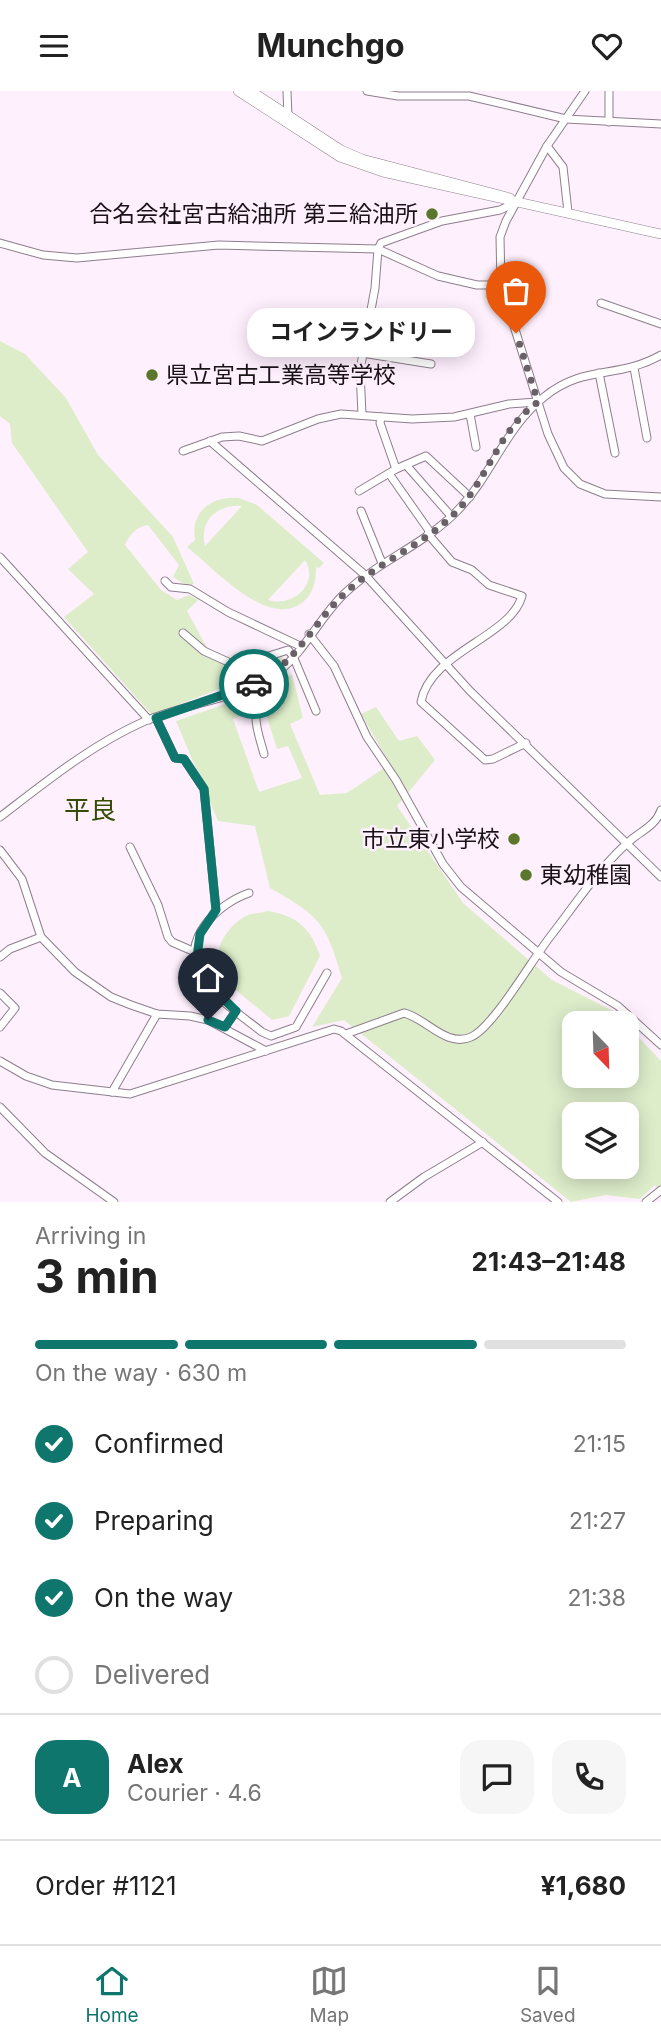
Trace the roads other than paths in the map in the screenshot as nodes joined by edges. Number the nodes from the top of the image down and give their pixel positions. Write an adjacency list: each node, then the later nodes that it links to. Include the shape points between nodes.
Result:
1 (238, 91): 8 (main road)
2 (251, 91): 8 (main road)
3 (287, 91): 8 (street)
4 (367, 91): 7 (street, via 469,96)
5 (585, 91): 7 (street)
6 (609, 91): 10 (street)
7 (566, 119): 10 (street); 11 (street)
8 (288, 121): 12 (main road, via 362,159)
9 (661, 121): 10 (street)
10 (609, 122)
11 (547, 146): 12 (street); 13 (street, via 563,167)
12 (518, 201): 13 (main road); 16 (street, via 500,210 442,221 382,243); 17 (street, via 500,237)
13 (568, 212): 14 (main road)
14 (661, 234)
15 (0, 243): 16 (street, via 43,255 77,258 219,245)
16 (377, 249): 17 (street, via 439,276); 20 (street, via 375,288)
17 (501, 285): 25 (street)
18 (601, 303): 19 (street)
19 (661, 324)
20 (362, 353): 22 (street); 27 (street)
21 (661, 355): 23 (street)
22 (431, 364)
23 (634, 368): 24 (street); 29 (street)
24 (599, 373): 25 (street, via 575,377); 33 (street)
25 (538, 402): 26 (street); 38 (street, via 504,441); 39 (street, via 556,455 573,478 605,494)
26 (470, 414): 28 (street, via 426,419); 31 (street)
27 (362, 415): 28 (street); 30 (street, via 318,419 262,441 239,436)
28 (381, 417): 35 (street)
29 (647, 438)
30 (210, 440): 32 (street); 45 (street)
31 (476, 447)
32 (183, 451)
33 (615, 453)
34 (406, 465): 35 (street); 38 (street, via 426,456); 41 (street)
35 (396, 469): 36 (street)
36 (390, 475): 37 (street); 42 (street)
37 (359, 492)
38 (470, 496): 41 (street)
39 (661, 497)
40 (361, 511): 44 (street)
41 (451, 516): 42 (street)
42 (429, 533): 44 (street); 51 (street, via 452,562 472,570 488,585 522,596 508,618)
43 (0, 557): 54 (street)
44 (382, 563): 45 (street)
45 (365, 575): 48 (street); 51 (street)
46 (164, 581): 49 (street, via 197,592 228,613)
47 (183, 633): 50 (street, via 204,651 237,666 283,650)
48 (309, 634): 49 (street); 67 (street, via 334,666 367,737 452,876 484,910)
49 (300, 646): 50 (street)
50 (293, 656): 52 (street); 53 (street)
51 (447, 665): 55 (street); 55 (street, via 421,702 485,760)
52 (278, 672): 54 (street, via 232,693); 56 (street, via 277,685 256,713)
53 (316, 711)
54 (152, 719): 58 (street, via 100,743); 64 (street, via 175,758 184,759 204,789)
55 (526, 743): 59 (street)
56 (264, 754)
57 (661, 810): 59 (street, via 658,819)
58 (0, 817)
59 (626, 844): 62 (street); 67 (street)
60 (130, 847): 66 (street, via 168,937)
61 (0, 850): 65 (street, via 22,879)
62 (661, 877)
63 (249, 893): 64 (street)
64 (216, 910): 66 (street)
65 (41, 937): 68 (street); 72 (street, via 91,984 111,997)
66 (195, 951): 71 (street, via 201,977)
67 (537, 953): 76 (street, via 497,1012 470,1038 452,1038 404,1013); 78 (street, via 618,1006)
68 (0, 957)
69 (327, 974): 75 (street, via 296,1027)
70 (0, 993): 73 (street, via 15,1008)
71 (236, 1011): 74 (street); 75 (street, via 267,1035)
72 (157, 1014): 74 (street, via 190,1016); 81 (street)
73 (0, 1027)
74 (225, 1027): 79 (street)
75 (281, 1034): 77 (street)
76 (346, 1034): 77 (street, via 334,1029); 83 (street)
77 (283, 1045): 79 (street)
78 (661, 1045)
79 (266, 1051): 81 (street, via 141,1092)
80 (0, 1061): 81 (street, via 39,1082)
81 (112, 1092)
82 (0, 1107): 85 (street, via 45,1153)
83 (484, 1142): 86 (street); 87 (street)
84 (661, 1191): 88 (street)
85 (114, 1202)
86 (390, 1202)
87 (558, 1202)
88 (646, 1202)

